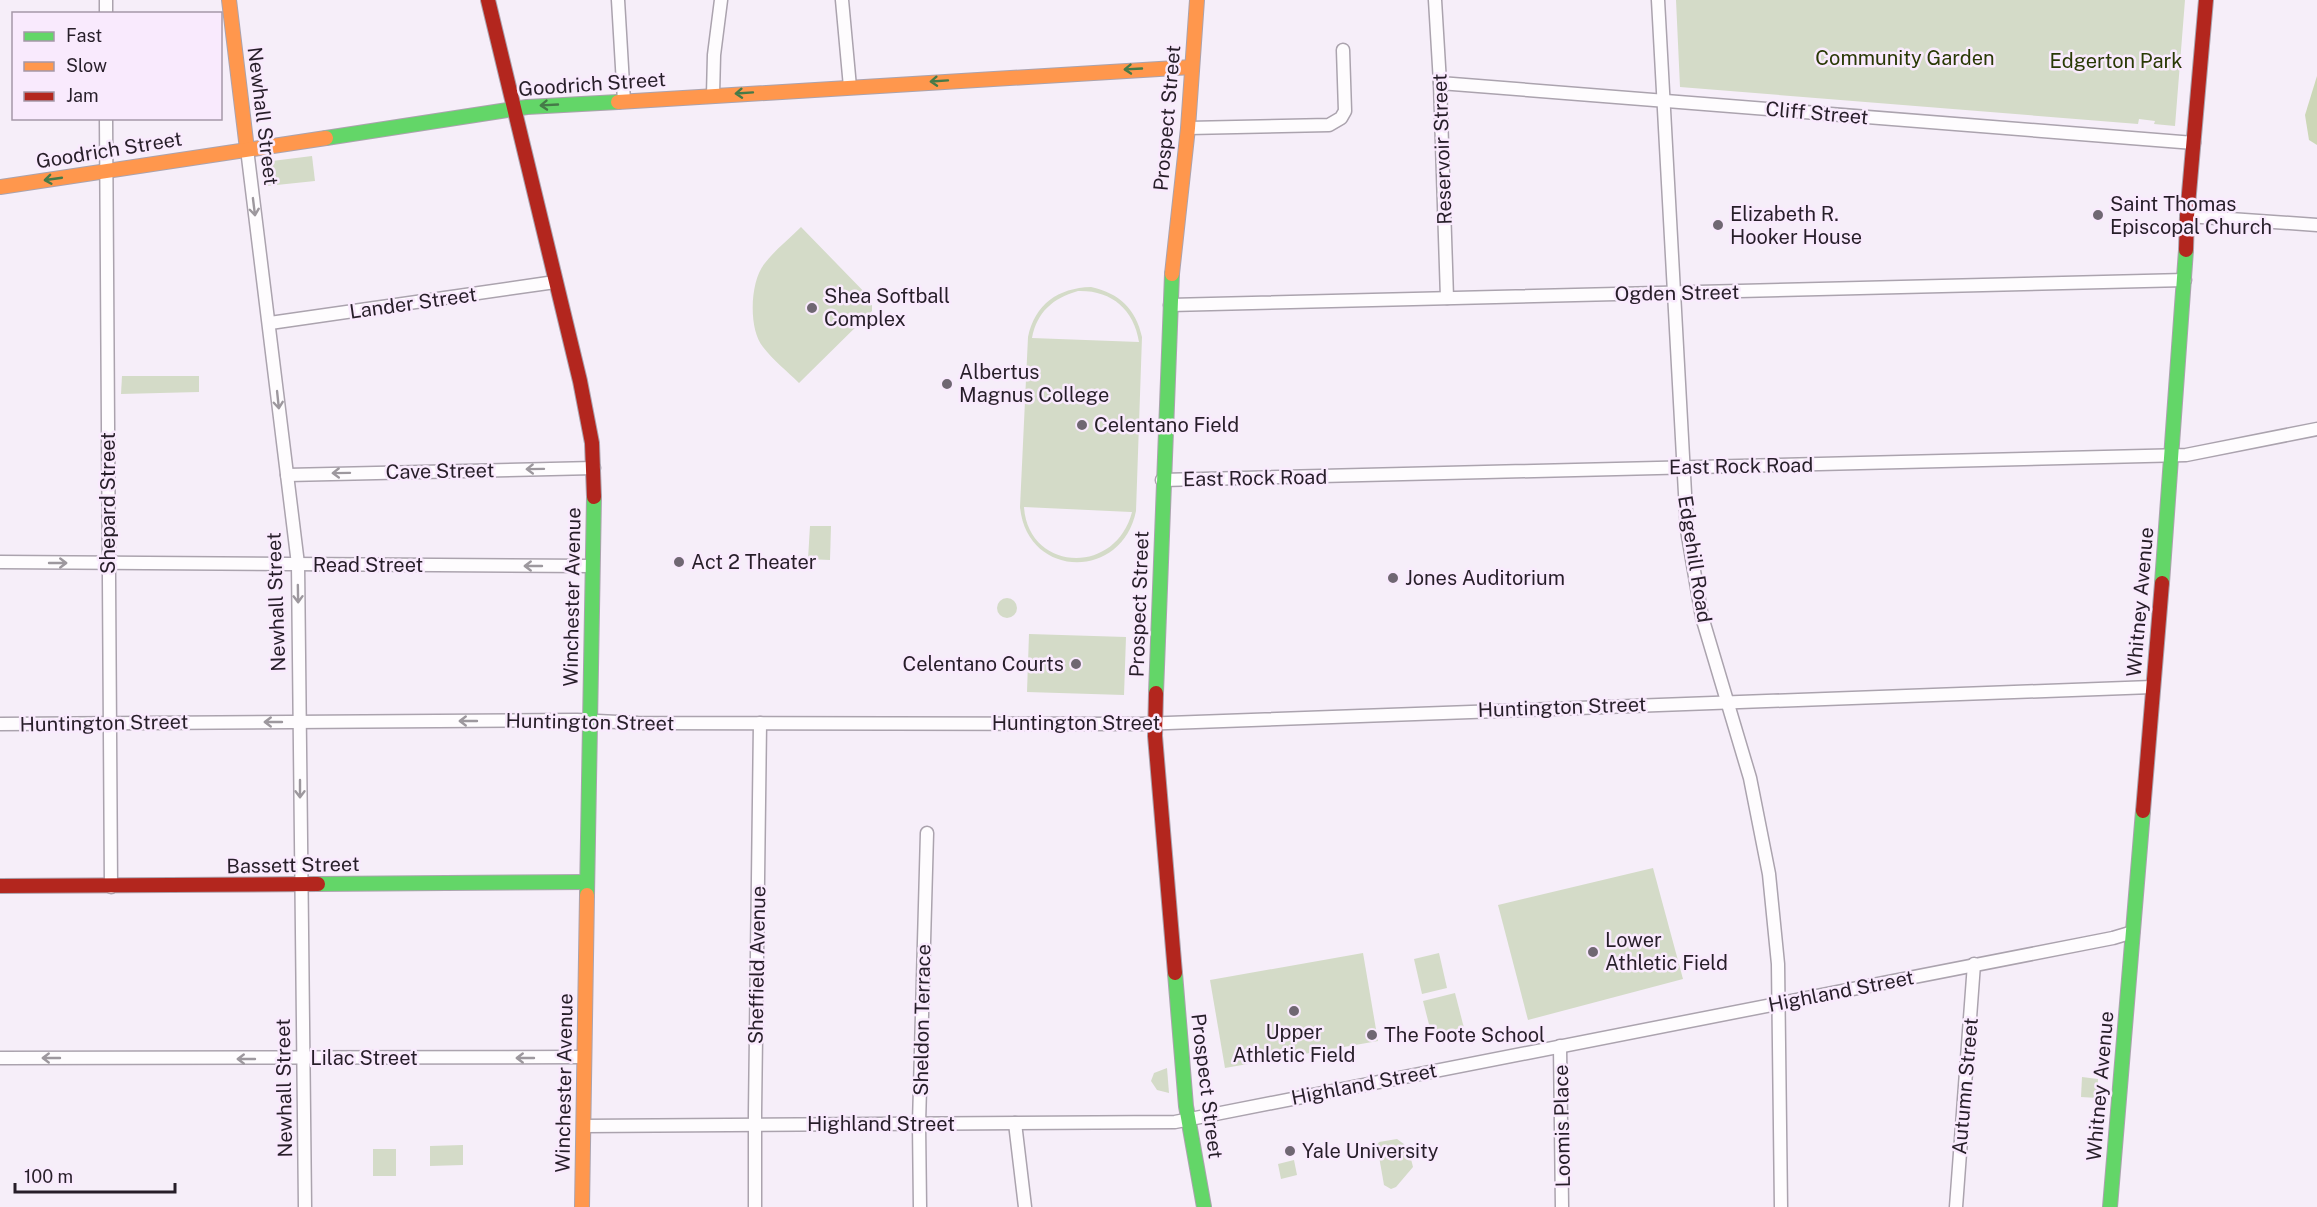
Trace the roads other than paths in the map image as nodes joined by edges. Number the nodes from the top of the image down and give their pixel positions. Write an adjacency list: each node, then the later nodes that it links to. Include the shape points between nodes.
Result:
1 (229, 0): 21 (main road, Newhall Street)
2 (488, 0): 17 (main road, Winchester Avenue)
3 (618, 0): 15 (street)
4 (721, 0): 14 (street)
5 (842, 0): 13 (street)
6 (1197, 0): 11 (main road, Prospect Street)
7 (1435, 0): 12 (street, Reservoir Street)
8 (1658, 0): 16 (street, Edgehill Road)
9 (2206, 0): 20 (main road, Whitney Avenue)
10 (1343, 50): 19 (street, via 1345,111 1341,118 1329,124)
11 (1192, 67): 13 (main road, Goodrich Street, one-way to 13); 19 (main road, Prospect Street)
12 (1440, 83): 16 (street, Cliff Street); 29 (street, Reservoir Street)
13 (850, 87): 14 (main road, Goodrich Street, one-way to 14)
14 (713, 95): 15 (main road, Goodrich Street)
15 (624, 101): 17 (main road, Goodrich Street, one-way to 17)
16 (1663, 101): 20 (street, Cliff Street); 28 (street, Edgehill Road)
17 (514, 108): 21 (main road, Goodrich Street); 27 (main road, Winchester Avenue)
18 (106, 120): 22 (street, Shepard Street)
19 (1188, 128): 30 (main road, Prospect Street)
20 (2194, 143): 24 (main road, Whitney Avenue)
21 (247, 149): 22 (main road, Goodrich Street); 31 (street, Newhall Street, one-way to 31)
22 (106, 171): 23 (main road, Goodrich Street, one-way to 23); 39 (street, Shepard Street)
23 (0, 186)
24 (2187, 216): 25 (street); 26 (main road, Whitney Avenue)
25 (2317, 225)
26 (2185, 280): 28 (street, Ogden Street); 33 (main road, Whitney Avenue)
27 (555, 282): 31 (street, Lander Street); 35 (main road, Winchester Avenue, via 588,419)
28 (1673, 293): 29 (street, Ogden Street); 34 (street, Edgehill Road)
29 (1447, 298): 30 (street, Ogden Street)
30 (1170, 305): 37 (main road, Prospect Street)
31 (270, 323): 36 (street, Newhall Street, one-way to 36)
32 (2317, 429): 33 (street, East Rock Road)
33 (2172, 456): 34 (street, East Rock Road); 42 (main road, Whitney Avenue)
34 (1682, 467): 37 (street, East Rock Road); 43 (street, Edgehill Road, via 1697,593)
35 (594, 468): 36 (street, Cave Street, one-way to 36); 41 (main road, Winchester Avenue)
36 (287, 475): 40 (street, Newhall Street)
37 (1162, 480): 48 (main road, Prospect Street)
38 (0, 562): 39 (street, Read Street, one-way to 39)
39 (108, 563): 40 (street, Read Street); 46 (street, Shepard Street)
40 (298, 564): 41 (street, Read Street, one-way to 40); 44 (street, Newhall Street, one-way to 44)
41 (592, 566): 45 (main road, Winchester Avenue)
42 (2152, 687): 43 (street, Huntington Street); 55 (main road, Whitney Avenue)
43 (1727, 702): 48 (street, Huntington Street); 57 (street, Edgehill Road, via 1750,778 1765,850 1776,930)
44 (300, 721): 45 (street, Huntington Street, one-way to 44); 46 (street, Huntington Street, one-way to 46); 52 (street, Newhall Street, one-way to 52)
45 (589, 721): 47 (street, Huntington Street); 51 (main road, Winchester Avenue)
46 (110, 723): 49 (street, Huntington Street); 54 (street, Shepard Street)
47 (760, 723): 48 (street, Huntington Street); 65 (street, Sheffield Avenue)
48 (1155, 723): 62 (main road, Prospect Street)
49 (0, 724)
50 (927, 833): 64 (street, Sheldon Terrace)
51 (587, 882): 52 (main road, Bassett Street); 59 (main road, Winchester Avenue)
52 (301, 884): 54 (main road, Bassett Street); 61 (street, Newhall Street)
53 (0, 886): 54 (main road, Bassett Street)
54 (111, 887)
55 (2133, 932): 56 (street, Highland Street); 76 (main road, Whitney Avenue)
56 (1974, 964): 57 (street, Highland Street); 75 (street, Autumn Street)
57 (1779, 1003): 58 (street, Highland Street); 74 (street, Edgehill Road)
58 (1560, 1046): 62 (street, Highland Street); 73 (street, Loomis Place)
59 (584, 1057): 61 (street, Lilac Street, one-way to 61); 66 (main road, Winchester Avenue)
60 (0, 1058): 61 (street, Lilac Street, one-way to 60)
61 (303, 1059): 67 (street, Newhall Street)
62 (1188, 1119): 63 (street, Highland Street); 72 (main road, Prospect Street)
63 (1015, 1123): 64 (street, Highland Street); 71 (street)
64 (919, 1124): 65 (street, Highland Street); 70 (street, Sheldon Terrace)
65 (754, 1125): 66 (street, Highland Street); 69 (street, Sheffield Avenue)
66 (584, 1126): 68 (main road, Winchester Avenue)
67 (305, 1207)
68 (582, 1207)
69 (755, 1207)
70 (920, 1207)
71 (1025, 1207)
72 (1204, 1207)
73 (1562, 1207)
74 (1781, 1207)
75 (1956, 1207)
76 (2110, 1207)

